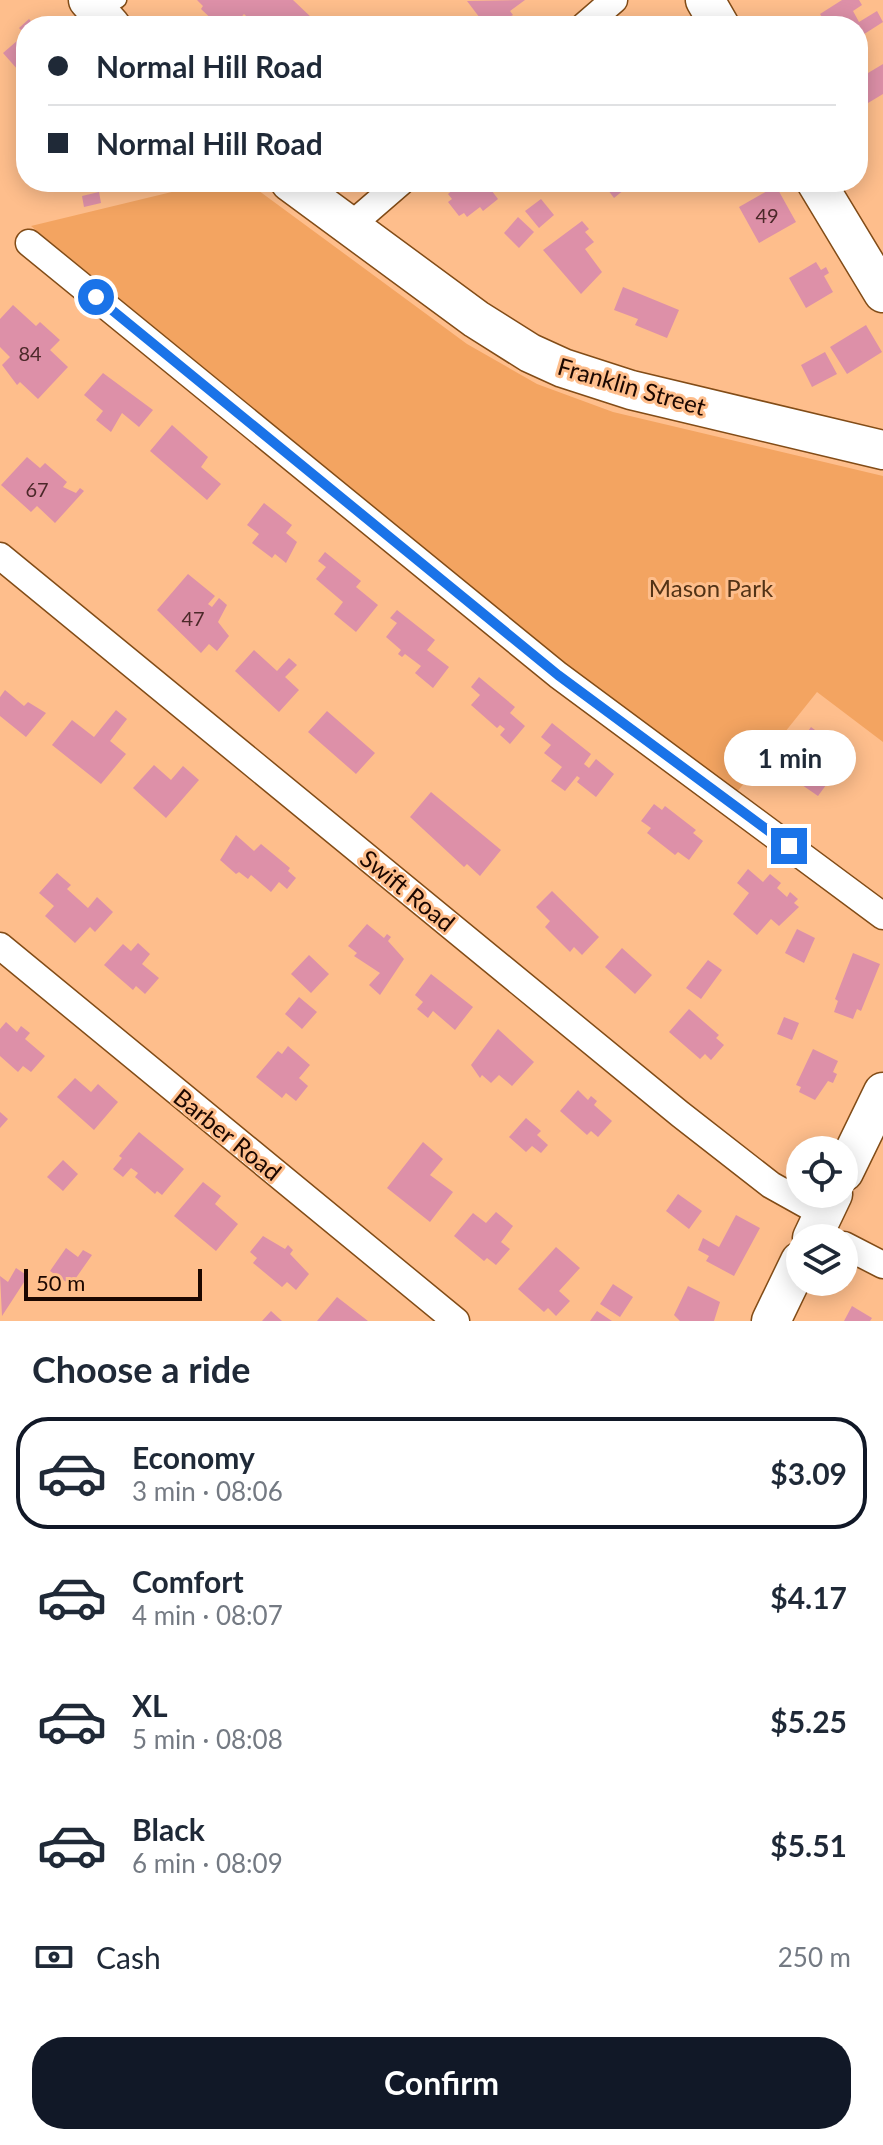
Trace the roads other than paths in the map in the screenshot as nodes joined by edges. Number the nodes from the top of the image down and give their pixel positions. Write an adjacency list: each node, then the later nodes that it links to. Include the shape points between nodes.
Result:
1 (614, 0): 2 (street)
2 (596, 16)
3 (303, 192): 6 (street, Franklin Street)
4 (389, 192): 6 (street)
5 (822, 192): 8 (street)
6 (349, 227): 9 (street, Franklin Street, via 486,325 563,368 631,390)
7 (29, 243): 11 (street, via 558,675)
8 (883, 293)
9 (883, 450)
10 (0, 556): 15 (street, Swift Road)
11 (883, 916)
12 (0, 946): 19 (street, Barber Road)
13 (883, 1092): 14 (street)
14 (858, 1143)
15 (815, 1224)
16 (858, 1251): 17 (street, Swift Road)
17 (883, 1265)
18 (786, 1295): 20 (street)
19 (456, 1321)
20 (771, 1321)

